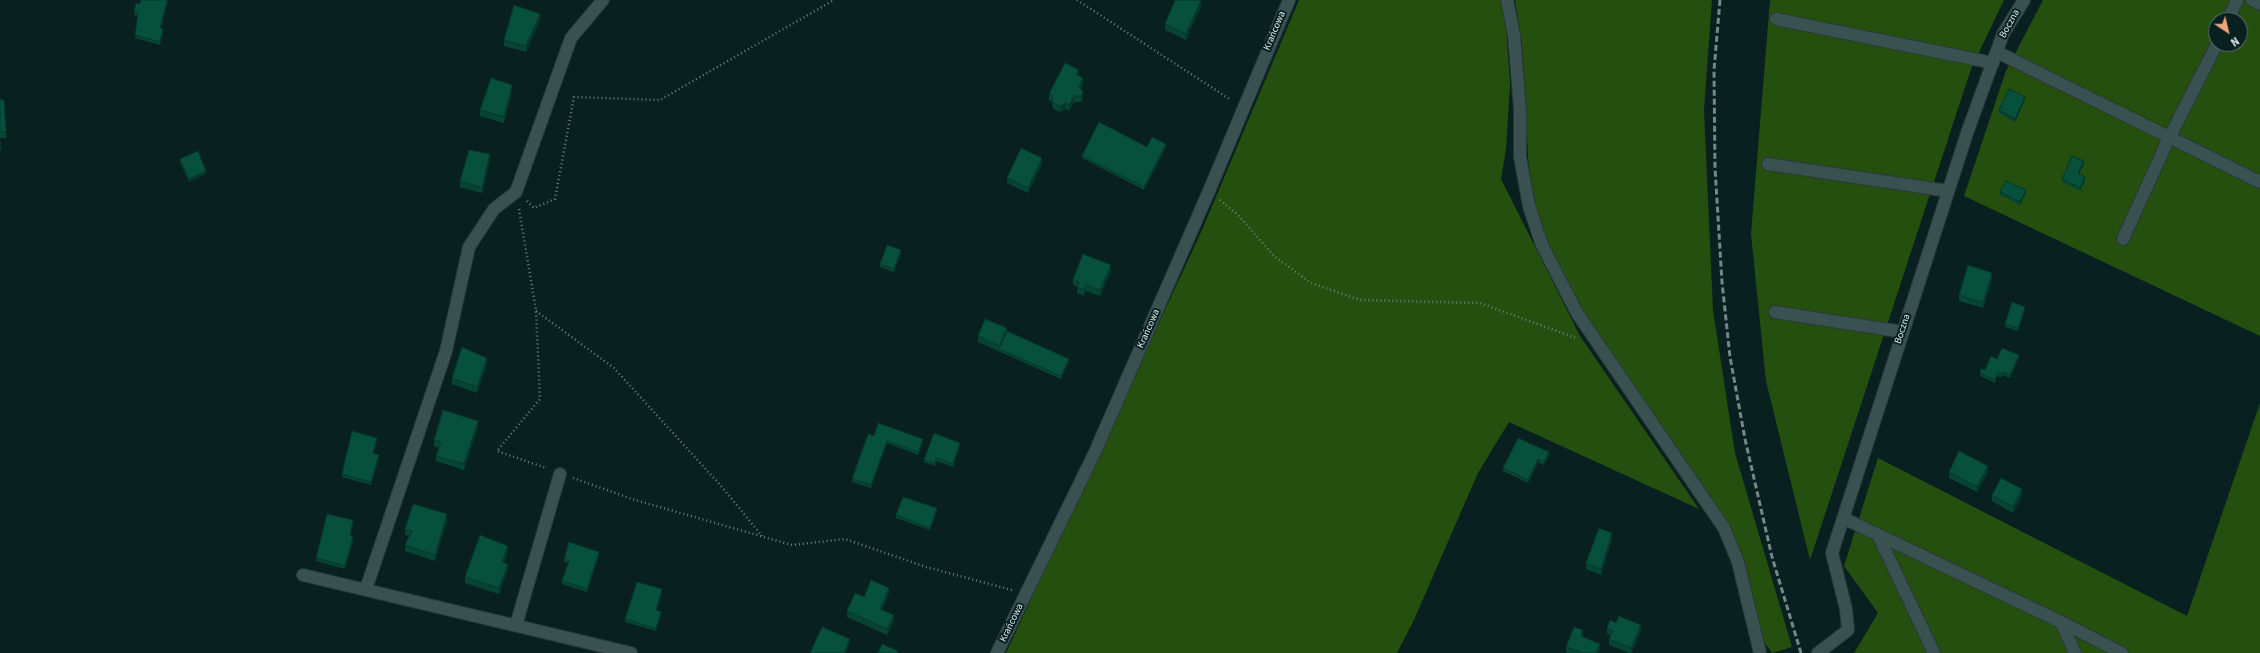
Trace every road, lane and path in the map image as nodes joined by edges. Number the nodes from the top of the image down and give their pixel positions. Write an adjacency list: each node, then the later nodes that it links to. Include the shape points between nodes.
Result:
1 (603, 0): 20 (street, via 571,38)
2 (834, 0): 20 (path, via 660,100 574,97 555,199 534,208)
3 (1077, 0): 14 (path)
4 (1289, 0): 14 (street, Krańcowa)
5 (1507, 0): 25 (street, via 1514,35 1520,109 1520,157 1529,206 1542,245 1577,313)
6 (2024, 0): 13 (street, Boczna, via 2003,34)
7 (2237, 0): 10 (street)
8 (2252, 0): 9 (street)
9 (2260, 4)
10 (2232, 12)
11 (1776, 19): 13 (street)
12 (2213, 52): 15 (street)
13 (1994, 58): 15 (street); 18 (street, Boczna)
14 (1243, 108): 19 (street, Krańcowa)
15 (2169, 138): 17 (street); 21 (street)
16 (1768, 164): 18 (street)
17 (2260, 182)
18 (1948, 190): 24 (street, Boczna)
19 (1210, 191): 25 (path, via 1238,215 1274,256 1311,283 1360,300 1480,302); 32 (street, Krańcowa, via 1095,452)
20 (516, 192): 22 (path); 31 (street, via 494,209 469,247 446,351)
21 (2123, 239)
22 (536, 310): 26 (path, via 540,399 497,451); 29 (path, via 614,368 722,487)
23 (1775, 312): 24 (street)
24 (1903, 332): 27 (street, Boczna)
25 (1600, 347): 37 (street, via 1724,528 1738,562)
26 (560, 474): 29 (path, via 634,500); 34 (street)
27 (1843, 518): 28 (street); 38 (street, Boczna, via 1832,553 1846,609 1848,630)
28 (1878, 535): 33 (street); 39 (street)
29 (763, 537): 32 (path, via 792,545 845,539 926,567)
30 (303, 575): 31 (street)
31 (366, 590): 34 (street)
32 (1026, 593): 36 (street, Krańcowa)
33 (2061, 622): 40 (street); 41 (street)
34 (516, 625): 35 (street)
35 (631, 653)
36 (997, 653)
37 (1760, 653)
38 (1818, 653)
39 (1934, 653)
40 (2075, 653)
41 (2122, 653)

